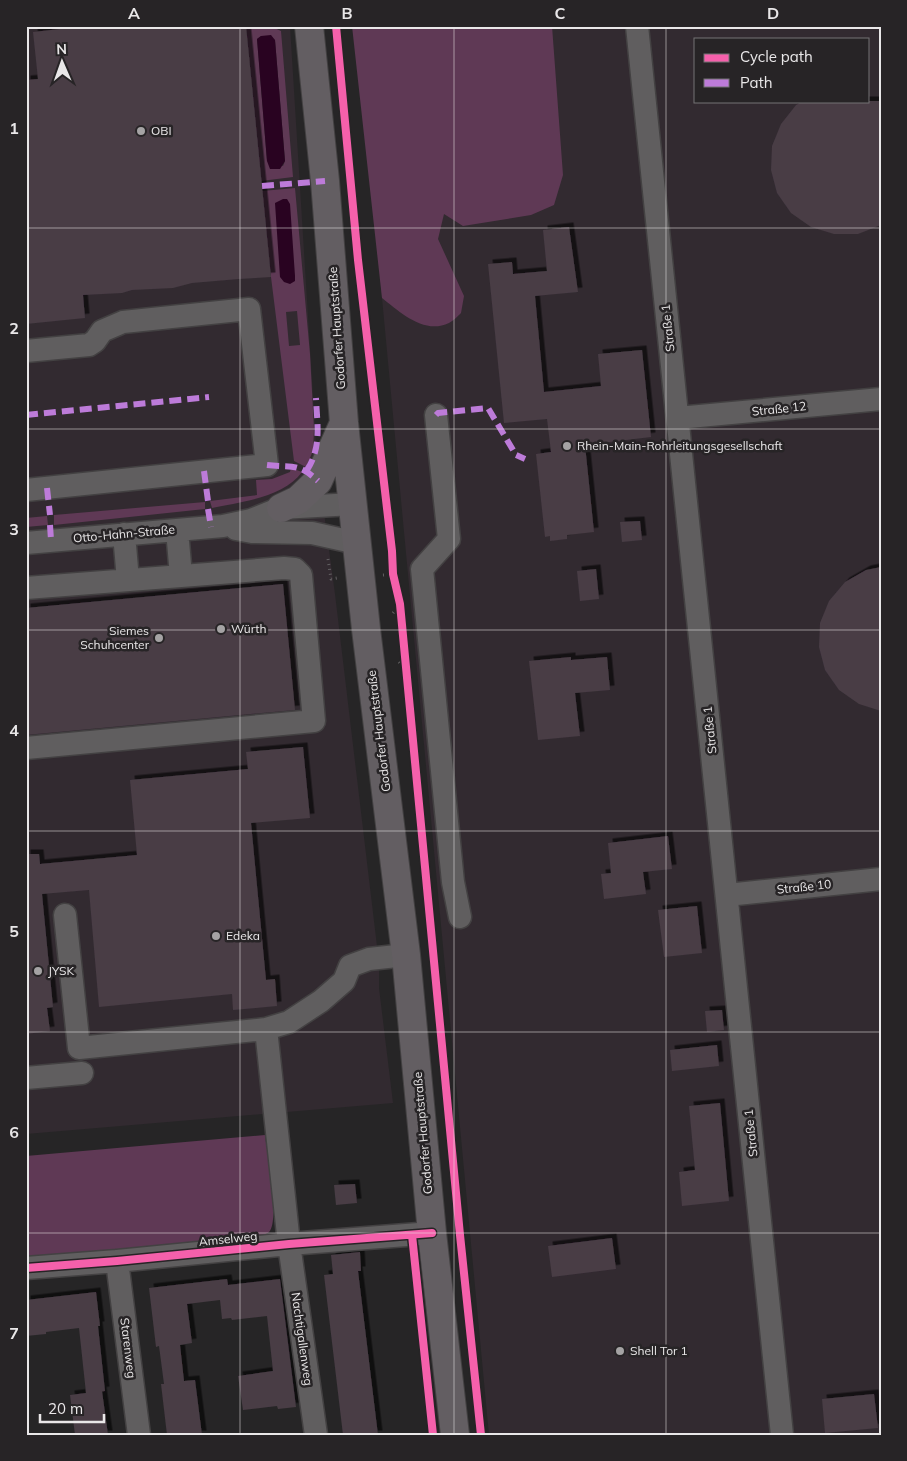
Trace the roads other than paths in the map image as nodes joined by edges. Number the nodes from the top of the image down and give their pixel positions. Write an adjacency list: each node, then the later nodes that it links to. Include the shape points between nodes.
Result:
1 (309, 26): 7 (main road, Godorfer Hauptstraße)
2 (637, 26): 6 (street, Straße 1)
3 (26, 351): 8 (street, via 89,345 102,330 123,322 249,309 267,465)
4 (881, 399): 6 (street, Straße 12)
5 (436, 416): 23 (street, via 449,539 422,569 452,882)
6 (678, 418): 21 (street, Straße 1)
7 (344, 423): 9 (main road, Godorfer Hauptstraße); 10 (main road, via 318,481 298,500)
8 (26, 490)
9 (353, 504): 10 (street, Otto-Hahn-Straße); 15 (main road, Godorfer Hauptstraße)
10 (281, 508): 11 (street, Otto-Hahn-Straße, via 251,520)
11 (223, 526): 12 (street, Otto-Hahn-Straße); 15 (street, Otto-Hahn-Straße, via 252,532 312,534)
12 (177, 530): 13 (street, Otto-Hahn-Straße); 16 (street)
13 (124, 534): 14 (street, Otto-Hahn-Straße); 17 (street)
14 (26, 543)
15 (357, 543): 24 (main road, Godorfer Hauptstraße)
16 (181, 576): 17 (street); 19 (street, via 284,568 294,569 301,575 314,721)
17 (128, 580): 18 (street)
18 (26, 588)
19 (26, 748)
20 (881, 879): 21 (street, Straße 10)
21 (726, 895): 35 (street, Straße 1)
22 (65, 915): 25 (street, via 79,1048)
23 (460, 917)
24 (406, 955): 25 (street, via 369,959 350,966 344,980 321,1001 289,1022); 28 (main road, Godorfer Hauptstraße)
25 (266, 1029): 29 (street, Nachtigallenweg)
26 (82, 1073): 27 (street)
27 (26, 1078)
28 (432, 1233): 29 (street, Amselweg); 34 (main road, Godorfer Hauptstraße)
29 (289, 1244): 30 (street, Amselweg); 33 (street, Nachtigallenweg)
30 (117, 1261): 31 (street, Amselweg); 32 (street, Starenweg)
31 (26, 1268)
32 (139, 1435)
33 (316, 1435)
34 (455, 1435)
35 (782, 1435)

